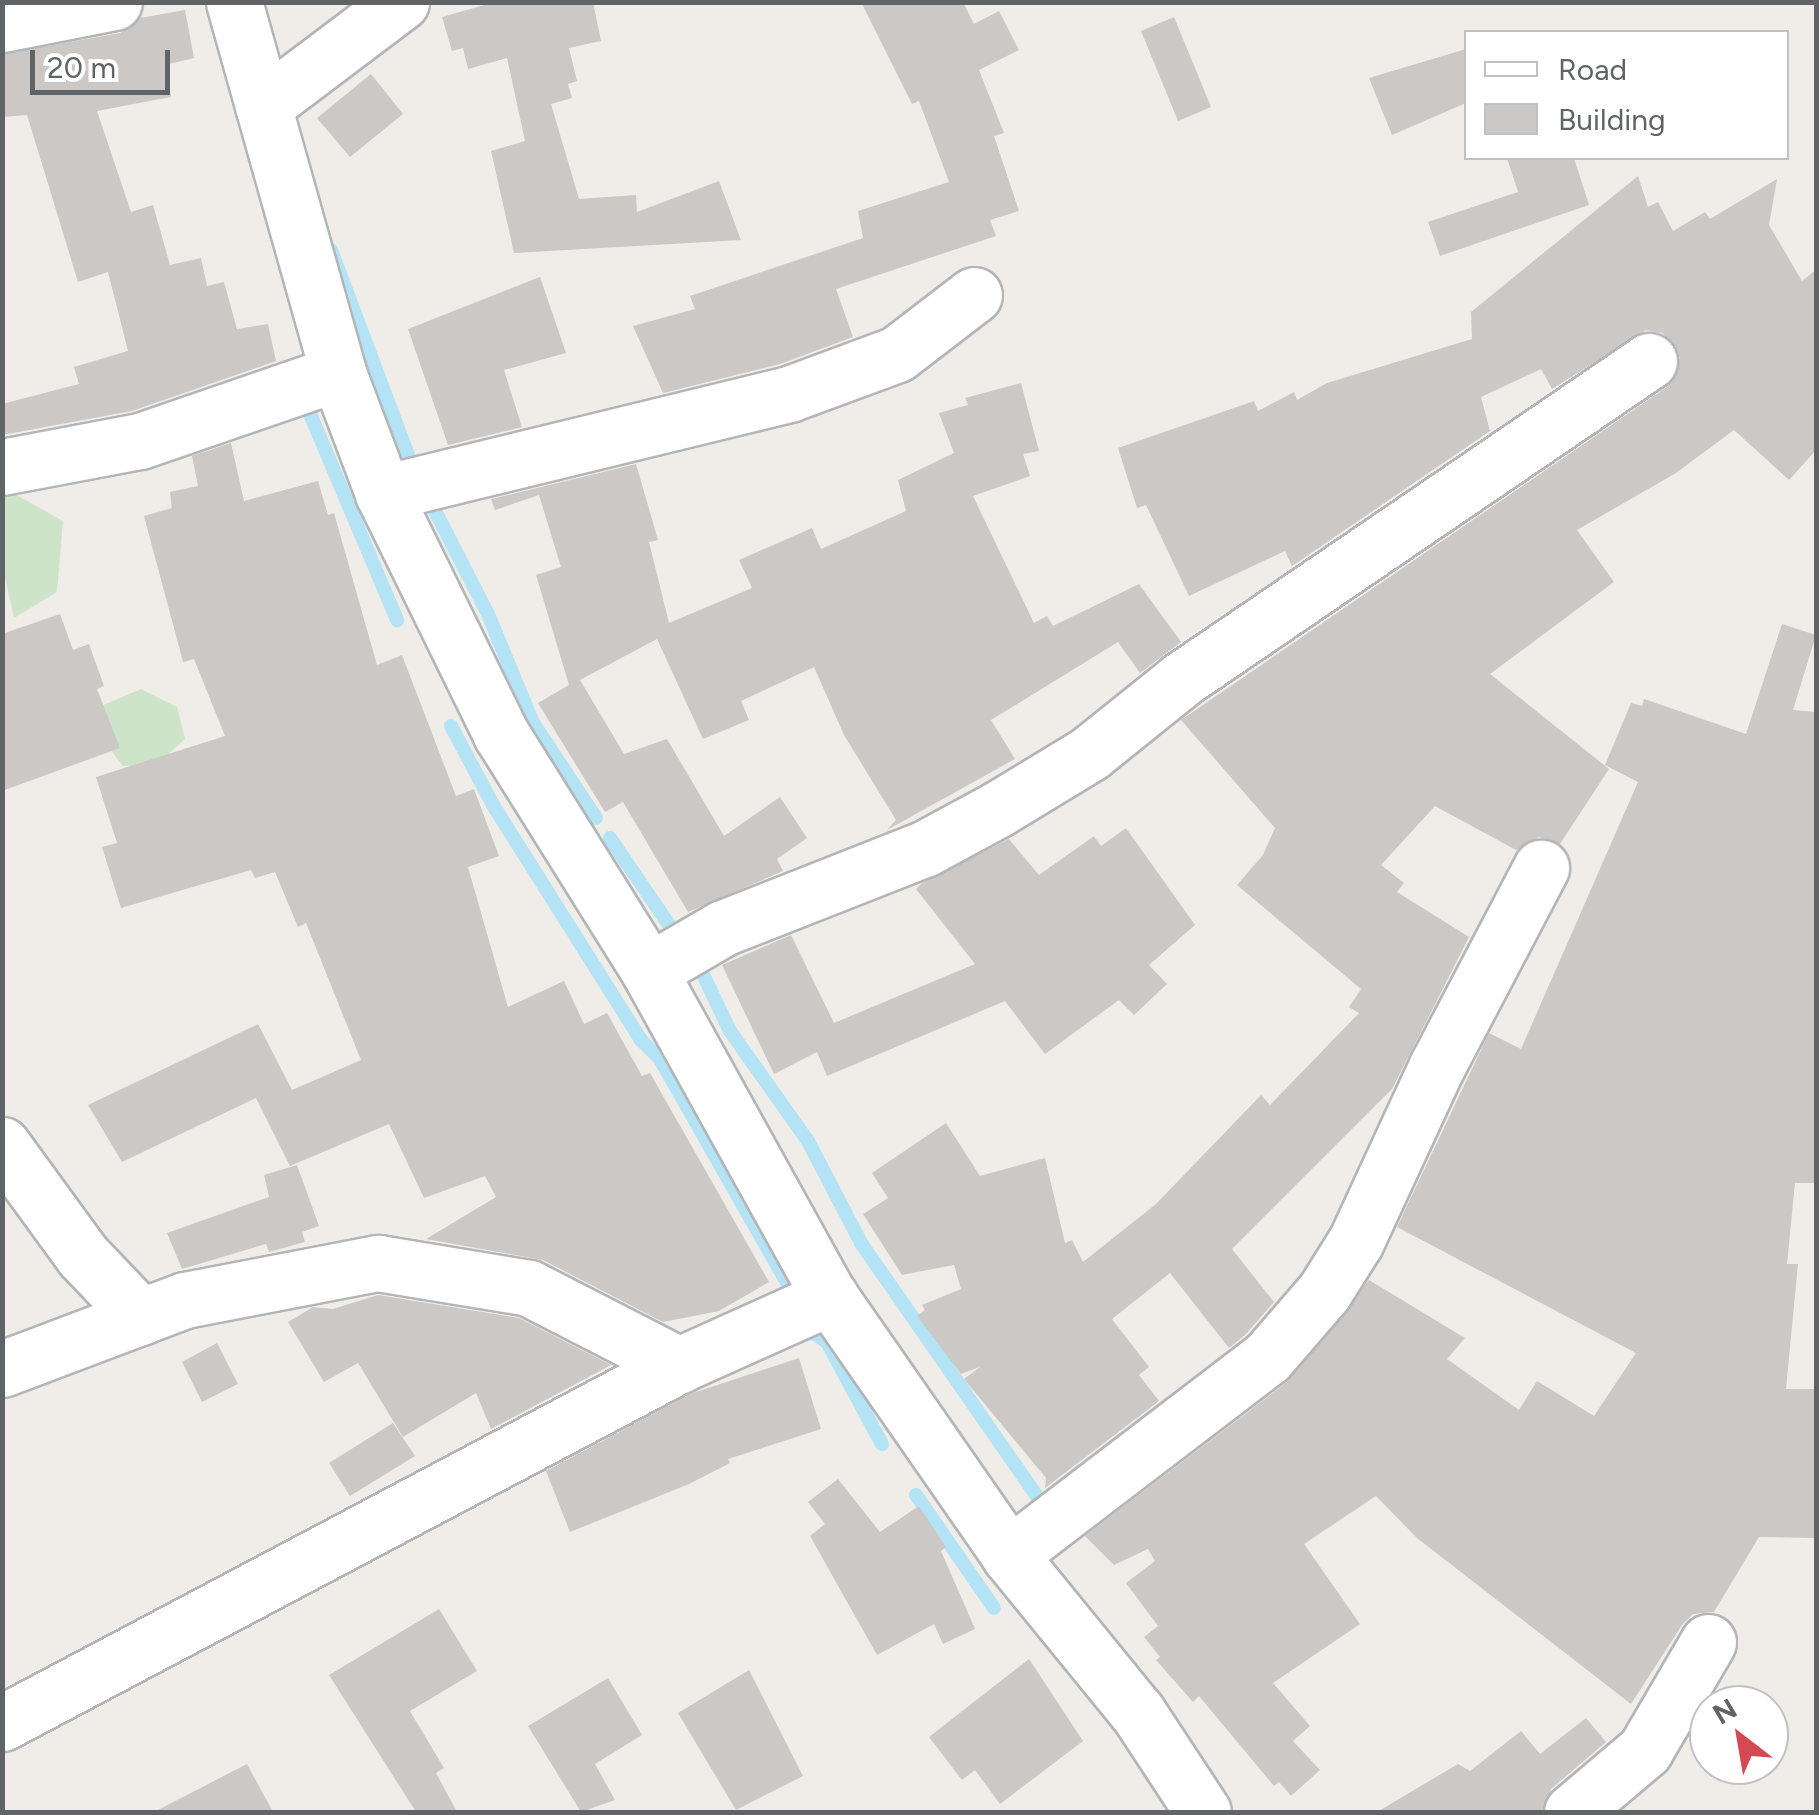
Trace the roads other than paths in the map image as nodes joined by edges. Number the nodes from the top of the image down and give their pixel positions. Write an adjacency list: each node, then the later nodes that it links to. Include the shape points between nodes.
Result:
1 (114, 2): 4 (street)
2 (234, 2): 5 (street)
3 (402, 2): 5 (street)
4 (2, 24)
5 (263, 106): 8 (street)
6 (974, 295): 10 (street, via 897,354 789,394)
7 (1649, 361): 12 (street, via 1182,679 1090,752 998,809 926,848 723,928)
8 (338, 373): 9 (street, via 140,441); 10 (street)
9 (2, 467)
10 (383, 493): 12 (street, via 501,734)
11 (1541, 868): 18 (street, via 1437,1066 1356,1241 1324,1292 1267,1358)
12 (649, 971): 14 (street)
13 (2, 1145): 15 (street, via 82,1256)
14 (830, 1297): 16 (street); 18 (street)
15 (141, 1317): 16 (street, via 222,1292 378,1262 529,1288); 17 (street)
16 (679, 1366): 20 (street)
17 (2, 1369)
18 (1009, 1555): 21 (street, via 1138,1713)
19 (1708, 1642): 22 (street, via 1645,1750)
20 (2, 1723)
21 (1203, 1812)
22 (1572, 1812)

